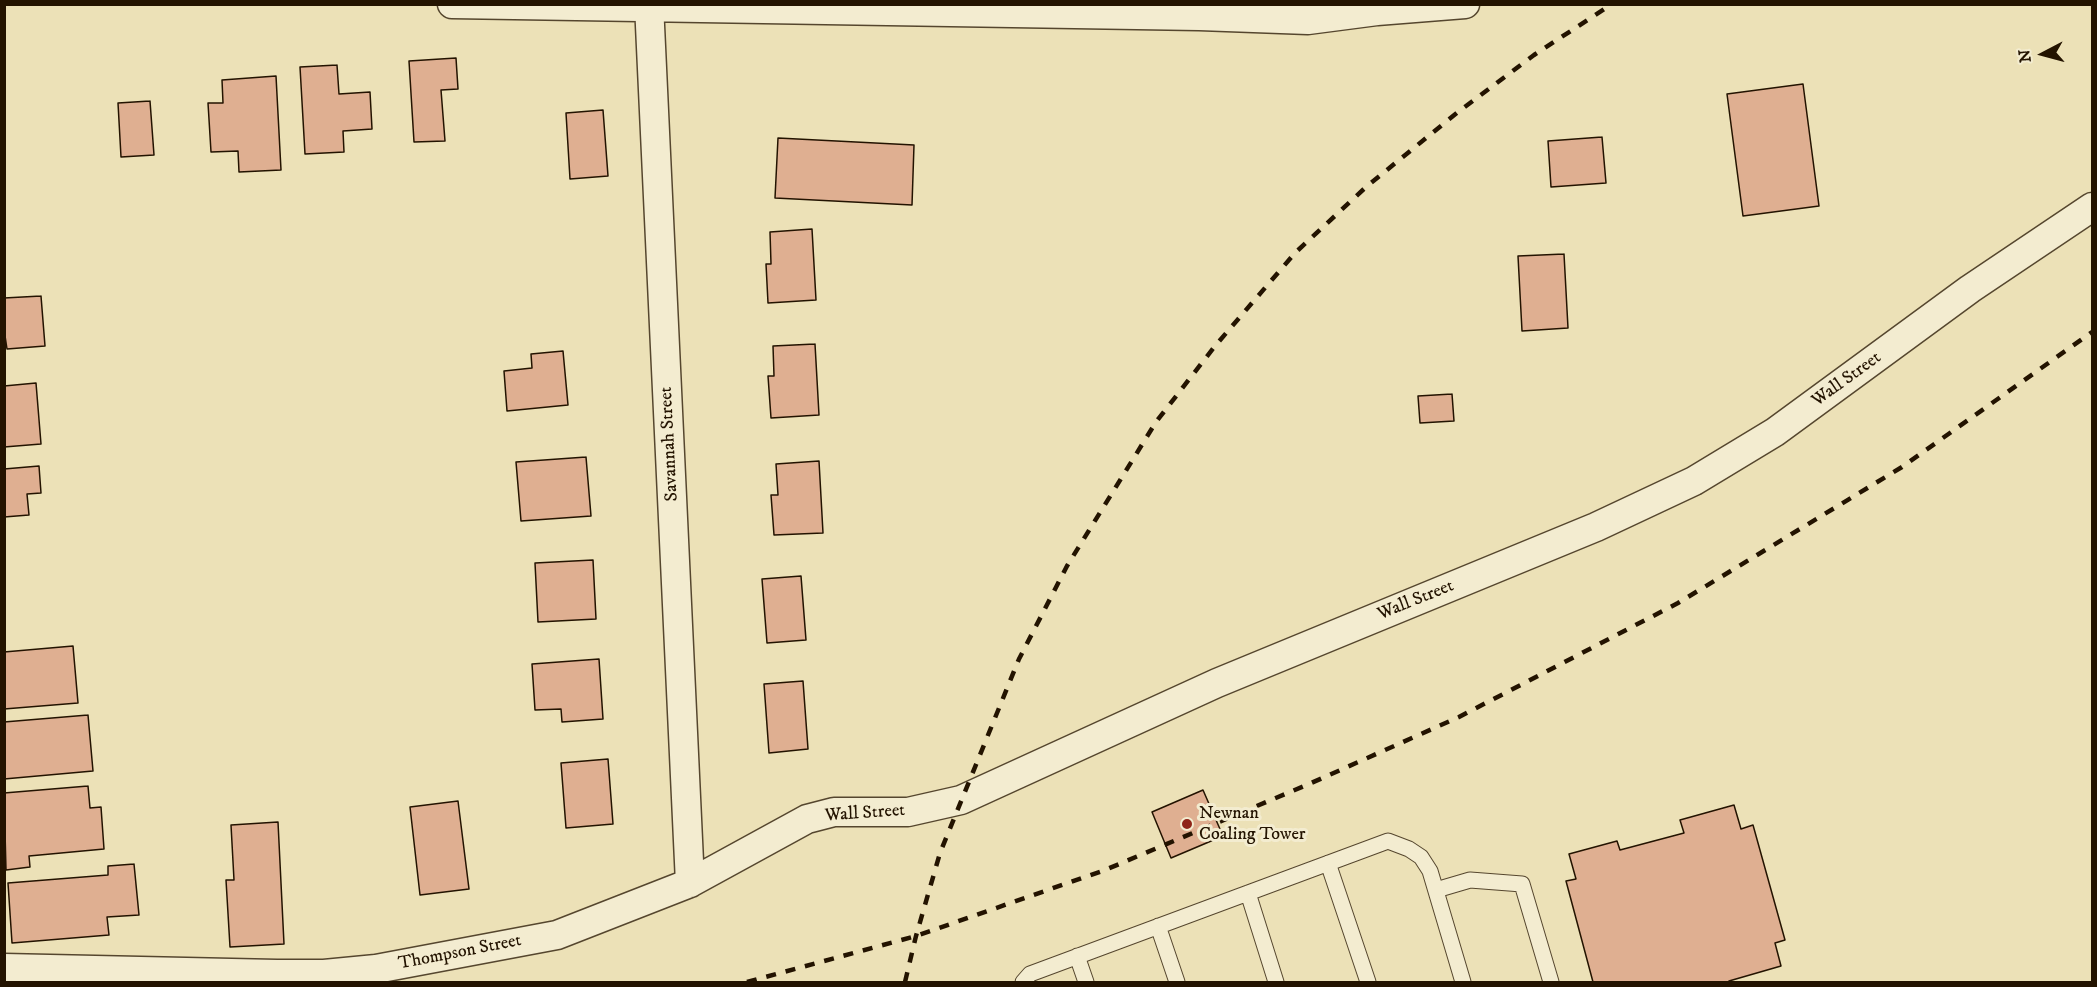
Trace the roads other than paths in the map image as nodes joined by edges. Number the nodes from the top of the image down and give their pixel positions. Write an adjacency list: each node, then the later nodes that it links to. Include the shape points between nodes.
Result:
1 (452, 4): 3 (street)
2 (1465, 4): 4 (street)
3 (649, 5): 4 (street, via 1308,20); 7 (street, Savannah Street)
4 (1377, 8)
5 (2092, 207): 7 (street, Wall Street, via 1970,289 1775,432 1694,482 1596,527 1217,683 961,800 908,812 834,812 807,819)
6 (1328, 863): 8 (lane, via 1388,841 1421,857); 9 (lane); 17 (lane)
7 (690, 883): 12 (street, Thompson Street, via 556,935 375,969 277,974)
8 (1436, 890): 18 (lane); 19 (lane, via 1470,880 1522,884)
9 (1248, 893): 10 (lane); 16 (lane)
10 (1158, 926): 11 (lane); 15 (lane)
11 (1077, 956): 13 (lane, via 1029,974); 14 (lane)
12 (4, 968)
13 (1023, 982)
14 (1086, 982)
15 (1177, 982)
16 (1276, 982)
17 (1368, 982)
18 (1463, 982)
19 (1551, 982)

